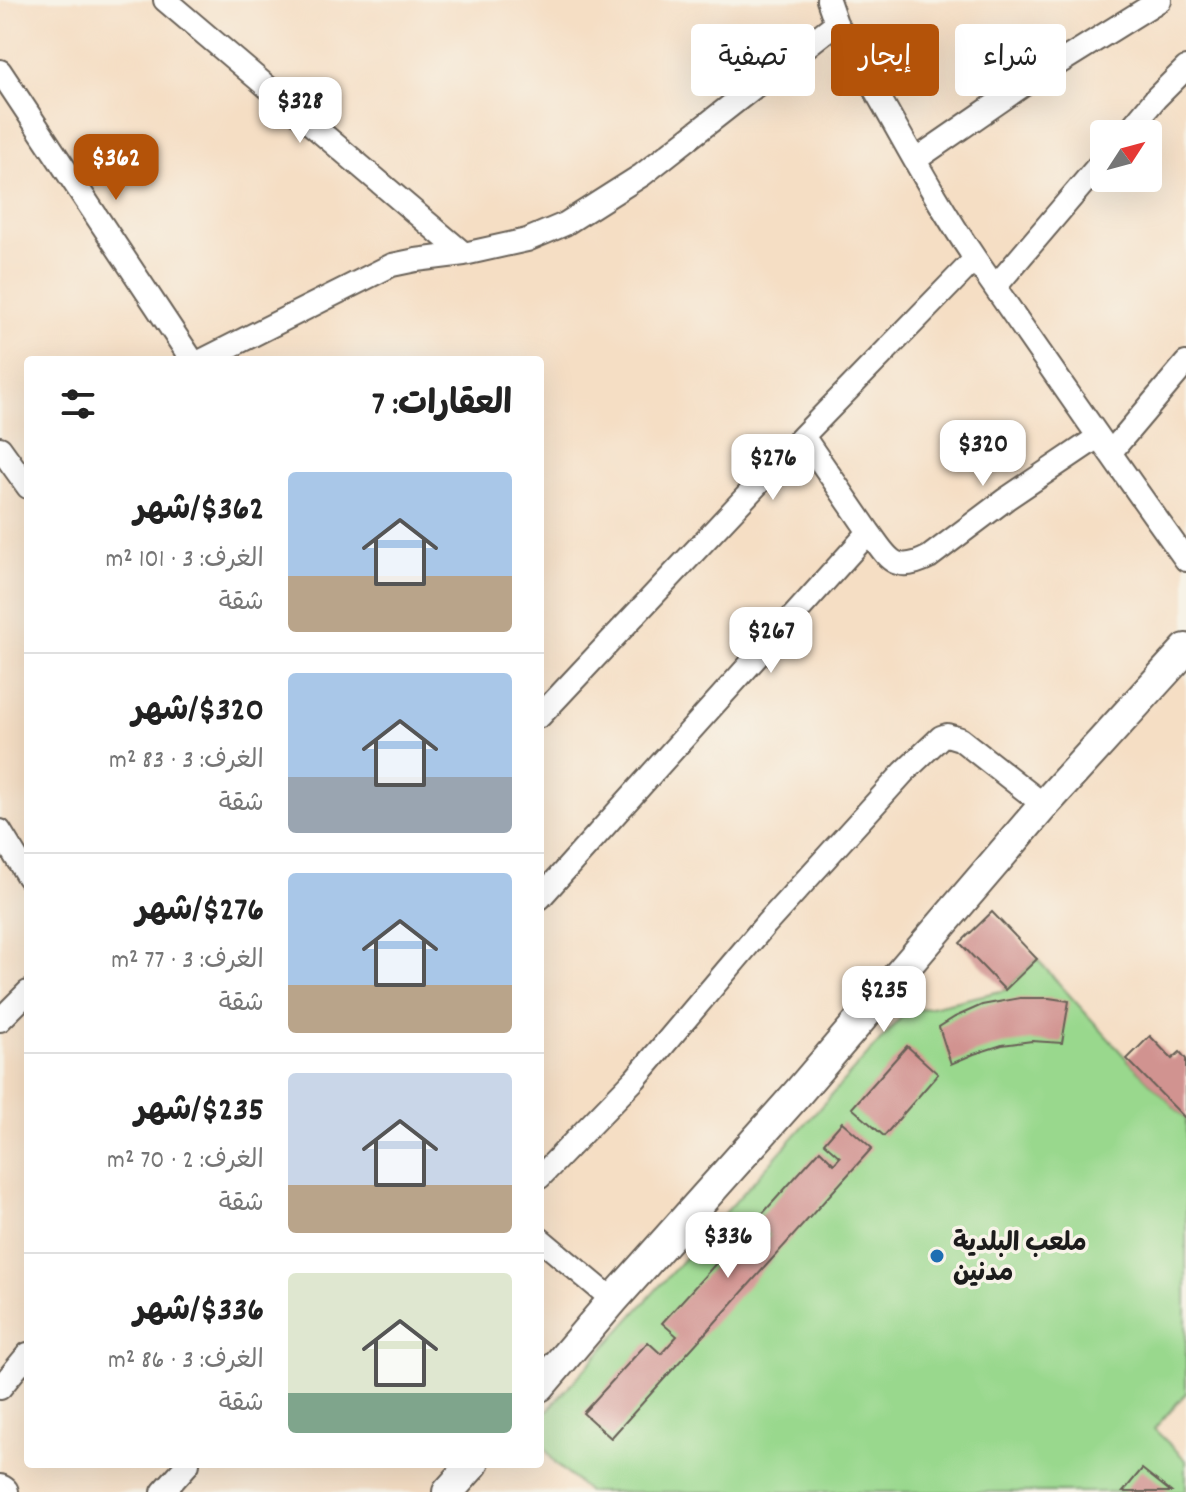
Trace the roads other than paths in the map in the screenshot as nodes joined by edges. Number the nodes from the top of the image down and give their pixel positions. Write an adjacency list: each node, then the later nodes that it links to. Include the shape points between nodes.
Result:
1 (165, 0): 10 (street)
2 (828, 0): 4 (street)
3 (1160, 0): 8 (street)
4 (836, 23): 8 (street); 10 (street, via 642,175 565,224 527,240)
5 (1186, 68): 7 (street)
6 (0, 71): 13 (street)
7 (1138, 120)
8 (915, 160): 11 (street)
9 (1090, 175): 12 (street)
10 (464, 254): 14 (street, via 392,265)
11 (975, 259): 12 (street); 16 (street)
12 (996, 286): 17 (street)
13 (189, 356)
14 (211, 356)
15 (1186, 363): 17 (street)
16 (803, 436): 20 (street); 23 (street)
17 (1104, 445): 20 (street, via 1006,499 920,562 893,562); 21 (street)
18 (0, 448): 19 (street)
19 (14, 467)
20 (869, 532): 27 (street)
21 (1186, 560)
22 (1185, 653): 24 (street)
23 (544, 712)
24 (1044, 805): 30 (street, via 972,747 953,736 941,737 766,924 635,1079); 32 (street)
25 (0, 831): 26 (street)
26 (24, 870)
27 (544, 894)
28 (24, 996): 29 (street)
29 (0, 1020)
30 (544, 1173)
31 (544, 1242): 32 (street)
32 (613, 1300): 34 (street)
33 (24, 1359): 35 (street)
34 (544, 1381)
35 (0, 1388)
36 (184, 1468): 38 (street)
37 (469, 1468): 39 (street)
38 (163, 1492)
39 (448, 1492)

